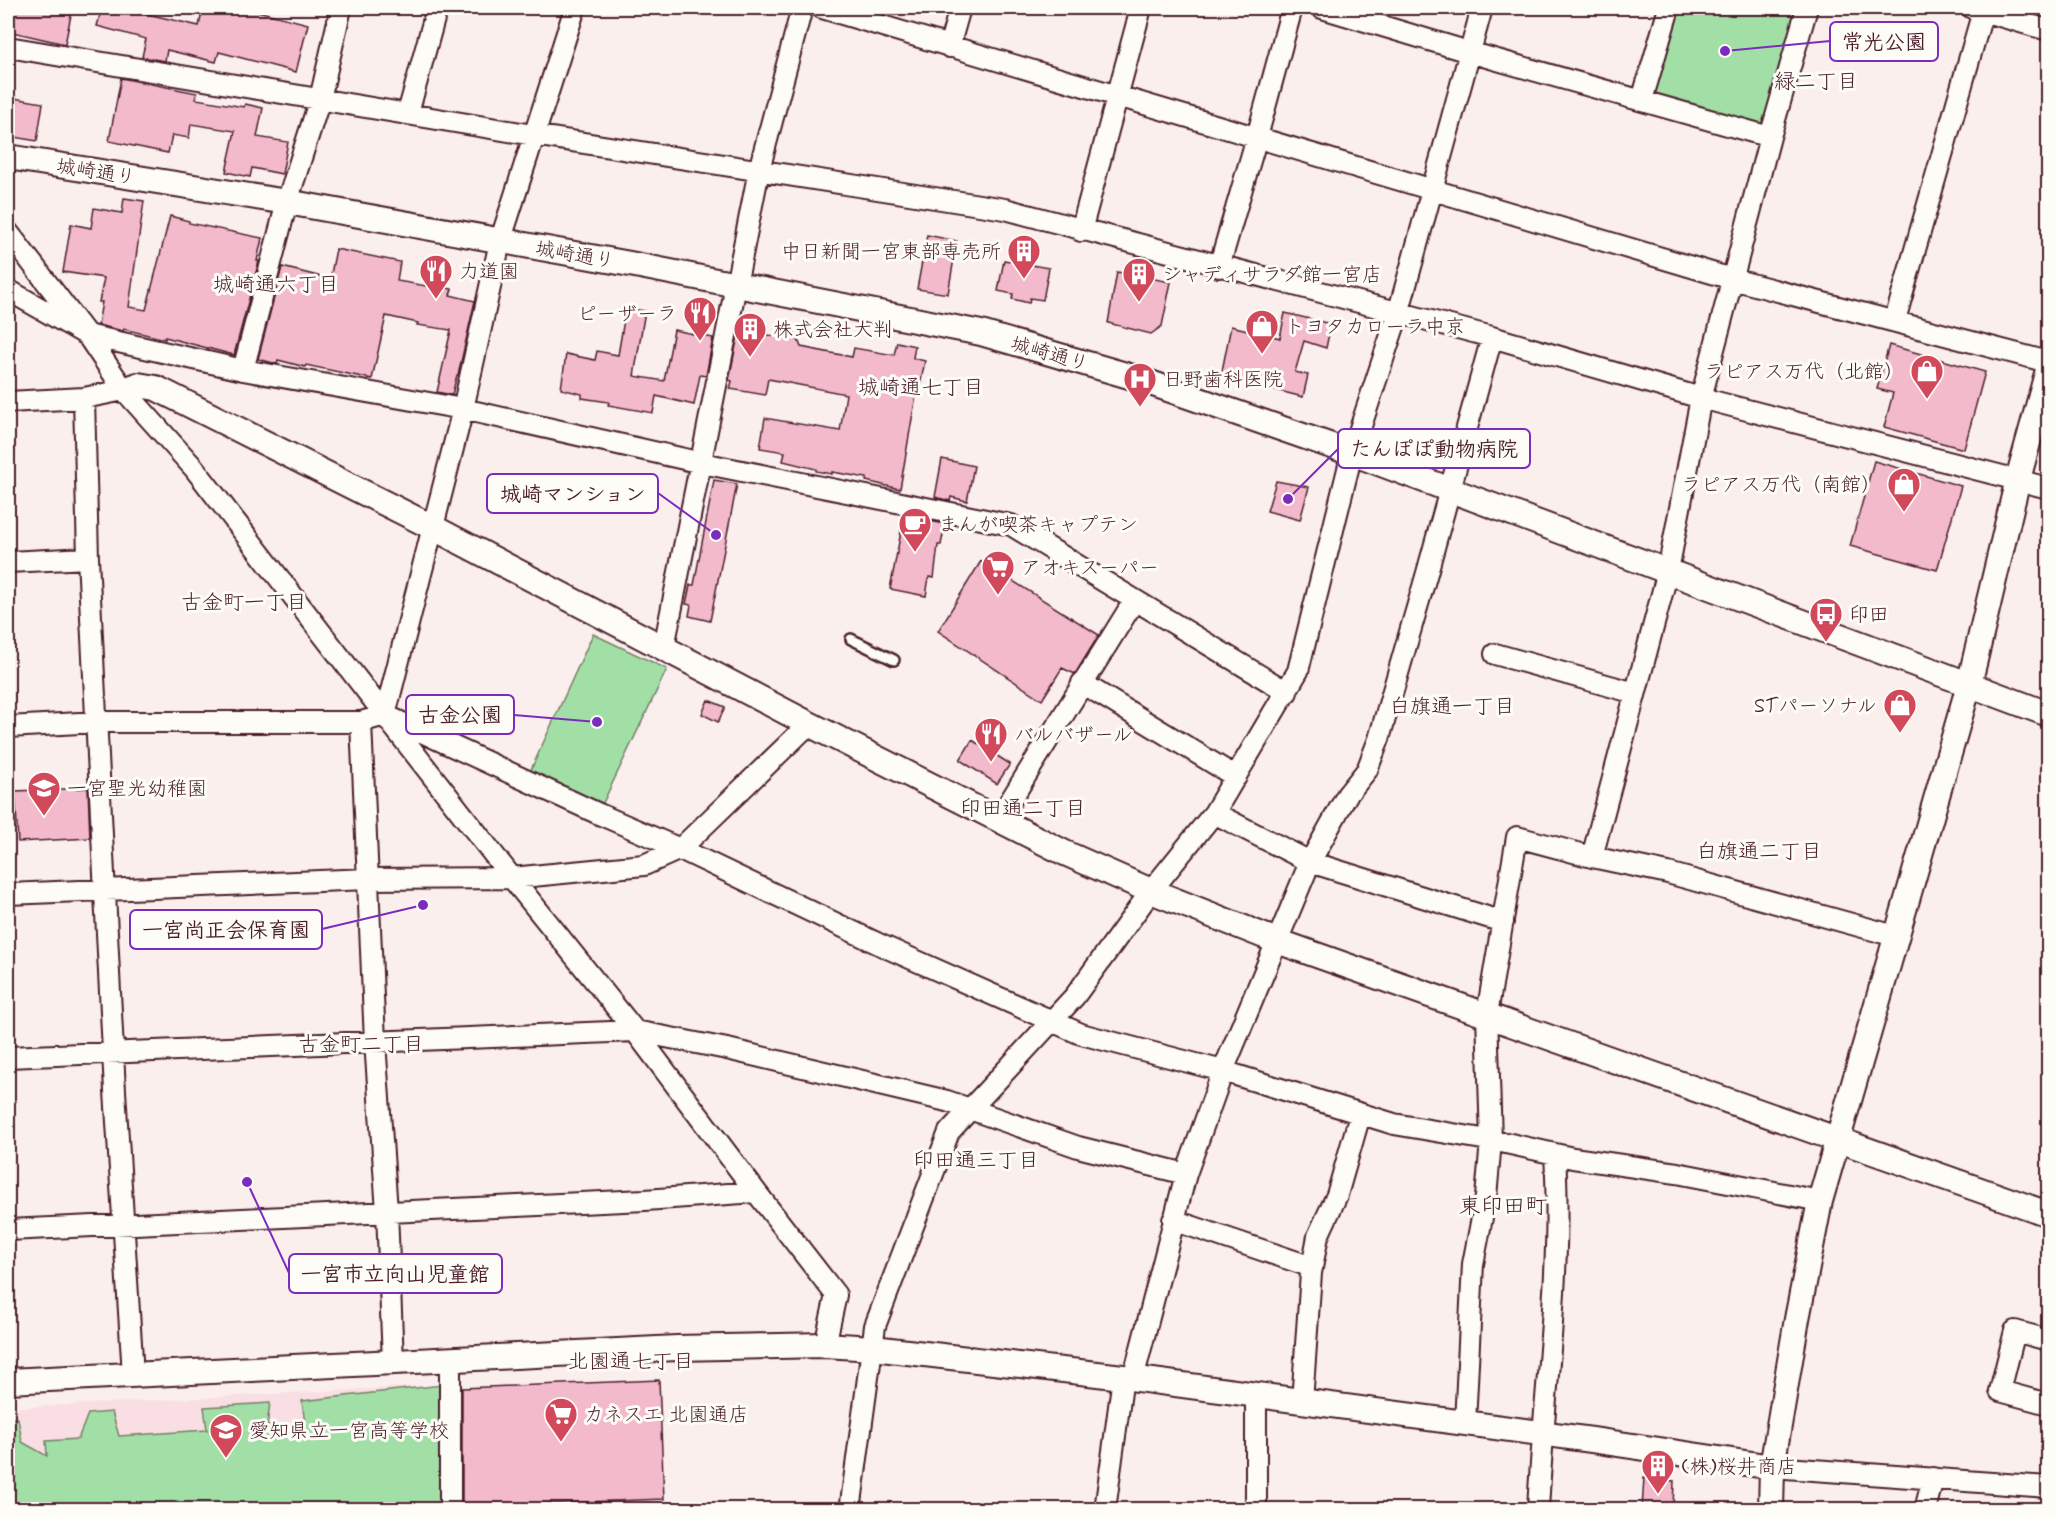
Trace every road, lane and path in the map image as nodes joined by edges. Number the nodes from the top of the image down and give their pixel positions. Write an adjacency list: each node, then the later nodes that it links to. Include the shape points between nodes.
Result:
1 (341, 8): 19 (street)
2 (437, 8): 21 (street)
3 (575, 8): 22 (street)
4 (802, 8): 26 (street)
5 (822, 8): 16 (street)
6 (960, 8): 16 (street)
7 (1141, 8): 18 (street)
8 (1292, 8): 23 (street)
9 (1322, 8): 17 (street)
10 (1482, 8): 17 (street)
11 (1669, 8): 20 (street)
12 (1807, 8): 24 (street)
13 (1978, 9): 14 (street); 37 (street)
14 (2049, 30)
15 (8, 47): 19 (street)
16 (949, 47): 18 (street)
17 (1469, 52): 20 (street); 27 (street)
18 (1116, 96): 23 (street); 29 (street)
19 (320, 99): 21 (street); 28 (street)
20 (1642, 100): 24 (street)
21 (408, 113): 22 (street)
22 (533, 135): 26 (street); 31 (street)
23 (1257, 138): 27 (street); 32 (street)
24 (1770, 138): 33 (street)
25 (8, 157): 28 (street, 城崎通り)
26 (759, 170): 29 (street, via 1005,209); 34 (street)
27 (1433, 189): 33 (street); 36 (street)
28 (287, 202): 31 (street, 城崎通り); 41 (street)
29 (1081, 231): 32 (street)
30 (8, 232): 38 (street)
31 (500, 242): 34 (street, 城崎通り); 47 (street)
32 (1218, 267): 36 (street)
33 (1732, 279): 37 (street); 45 (street)
34 (737, 286): 48 (street, 城崎通り, via 981,333 1136,378); 49 (street)
35 (8, 290): 38 (street)
36 (1398, 314): 39 (street); 48 (street)
37 (1895, 320): 40 (street)
38 (87, 335): 41 (street); 43 (street)
39 (1492, 337): 45 (street); 52 (street)
40 (2049, 362)
41 (243, 370): 47 (street)
42 (2049, 370): 50 (street)
43 (124, 390): 44 (street); 53 (street, via 138,385 156,388); 67 (street, via 194,468)
44 (84, 398): 46 (street); 54 (street)
45 (1701, 398): 50 (street); 56 (street)
46 (8, 402)
47 (463, 409): 49 (street); 53 (street)
48 (1352, 453): 52 (street, 城崎通り); 64 (street, via 1298,671)
49 (702, 463): 57 (street, via 1011,525); 59 (street)
50 (2018, 479): 51 (street); 63 (street)
51 (2049, 488)
52 (1449, 489): 56 (street, 城崎通り); 77 (street, via 1375,749 1367,770 1347,795)
53 (434, 528): 59 (street); 67 (street)
54 (88, 558): 55 (street); 68 (street)
55 (8, 562)
56 (1668, 571): 63 (street, 城崎通り); 65 (street)
57 (1134, 601): 62 (street); 64 (street)
58 (851, 639): 61 (lane)
59 (664, 647): 70 (street)
60 (1495, 654): 65 (street)
61 (894, 660)
62 (1082, 682): 72 (street); 74 (street)
63 (1970, 685): 66 (street, 城崎通り); 84 (street)
64 (1287, 692): 72 (street)
65 (1635, 693): 76 (street)
66 (2049, 714)
67 (385, 715): 69 (street); 75 (street); 78 (street)
68 (97, 722): 69 (street); 71 (street); 80 (street)
69 (361, 723): 79 (street)
70 (809, 724): 74 (street); 75 (street)
71 (8, 727)
72 (1236, 777): 73 (street)
73 (1214, 813): 77 (street); 81 (street)
74 (999, 819): 81 (street)
75 (680, 849): 78 (street, via 644,865); 87 (street)
76 (1592, 856): 83 (street, via 1516,837); 84 (street)
77 (1310, 862): 83 (street); 85 (street)
78 (512, 878): 79 (street); 88 (street)
79 (368, 879): 80 (street); 89 (street)
80 (105, 889): 82 (street); 90 (street)
81 (1151, 891): 85 (street); 87 (street, via 1075,996)
82 (8, 894)
83 (1503, 922): 86 (street)
84 (1895, 936): 96 (street)
85 (1277, 941): 86 (street); 92 (street)
86 (1487, 1014): 95 (street); 96 (street)
87 (1050, 1021): 92 (street, via 1081,1034); 93 (street)
88 (635, 1031): 89 (street); 93 (street, via 738,1051 947,1101); 99 (street)
89 (375, 1042): 90 (street); 101 (street)
90 (114, 1051): 91 (street); 104 (street)
91 (8, 1057)
92 (1223, 1071): 94 (street); 98 (street)
93 (970, 1110): 98 (street, via 1078,1147); 109 (street, via 949,1132 875,1326)
94 (1360, 1115): 95 (street); 106 (street, via 1337,1195 1318,1236)
95 (1491, 1140): 97 (street); 118 (street, via 1486,1197 1473,1264)
96 (1838, 1140): 100 (street); 102 (street)
97 (1555, 1154): 100 (street); 119 (street, via 1557,1261)
98 (1186, 1174): 103 (street)
99 (756, 1192): 101 (street); 108 (street, via 836,1295)
100 (1820, 1201): 120 (street)
101 (387, 1211): 104 (street); 111 (street)
102 (2049, 1214)
103 (1173, 1220): 106 (street); 113 (street)
104 (123, 1223): 105 (street); 112 (street)
105 (8, 1230)
106 (1312, 1268): 116 (street)
107 (2049, 1340): 117 (street, via 2015,1331 2000,1391)
108 (825, 1345): 109 (street); 110 (street)
109 (873, 1348): 113 (street); 124 (street)
110 (450, 1359): 111 (street); 123 (street)
111 (393, 1362): 112 (street)
112 (132, 1375): 114 (street)
113 (1128, 1378): 115 (street); 125 (street)
114 (8, 1381)
115 (1256, 1396): 116 (street); 126 (street)
116 (1302, 1402): 118 (street)
117 (2049, 1404)
118 (1465, 1423): 119 (street)
119 (1542, 1433): 120 (street); 127 (street)
120 (1772, 1467): 121 (street); 128 (street)
121 (1933, 1478): 122 (street); 129 (street)
122 (2049, 1487)
123 (450, 1509)
124 (849, 1509)
125 (1105, 1509)
126 (1256, 1509)
127 (1538, 1509)
128 (1771, 1509)
129 (1925, 1509)

